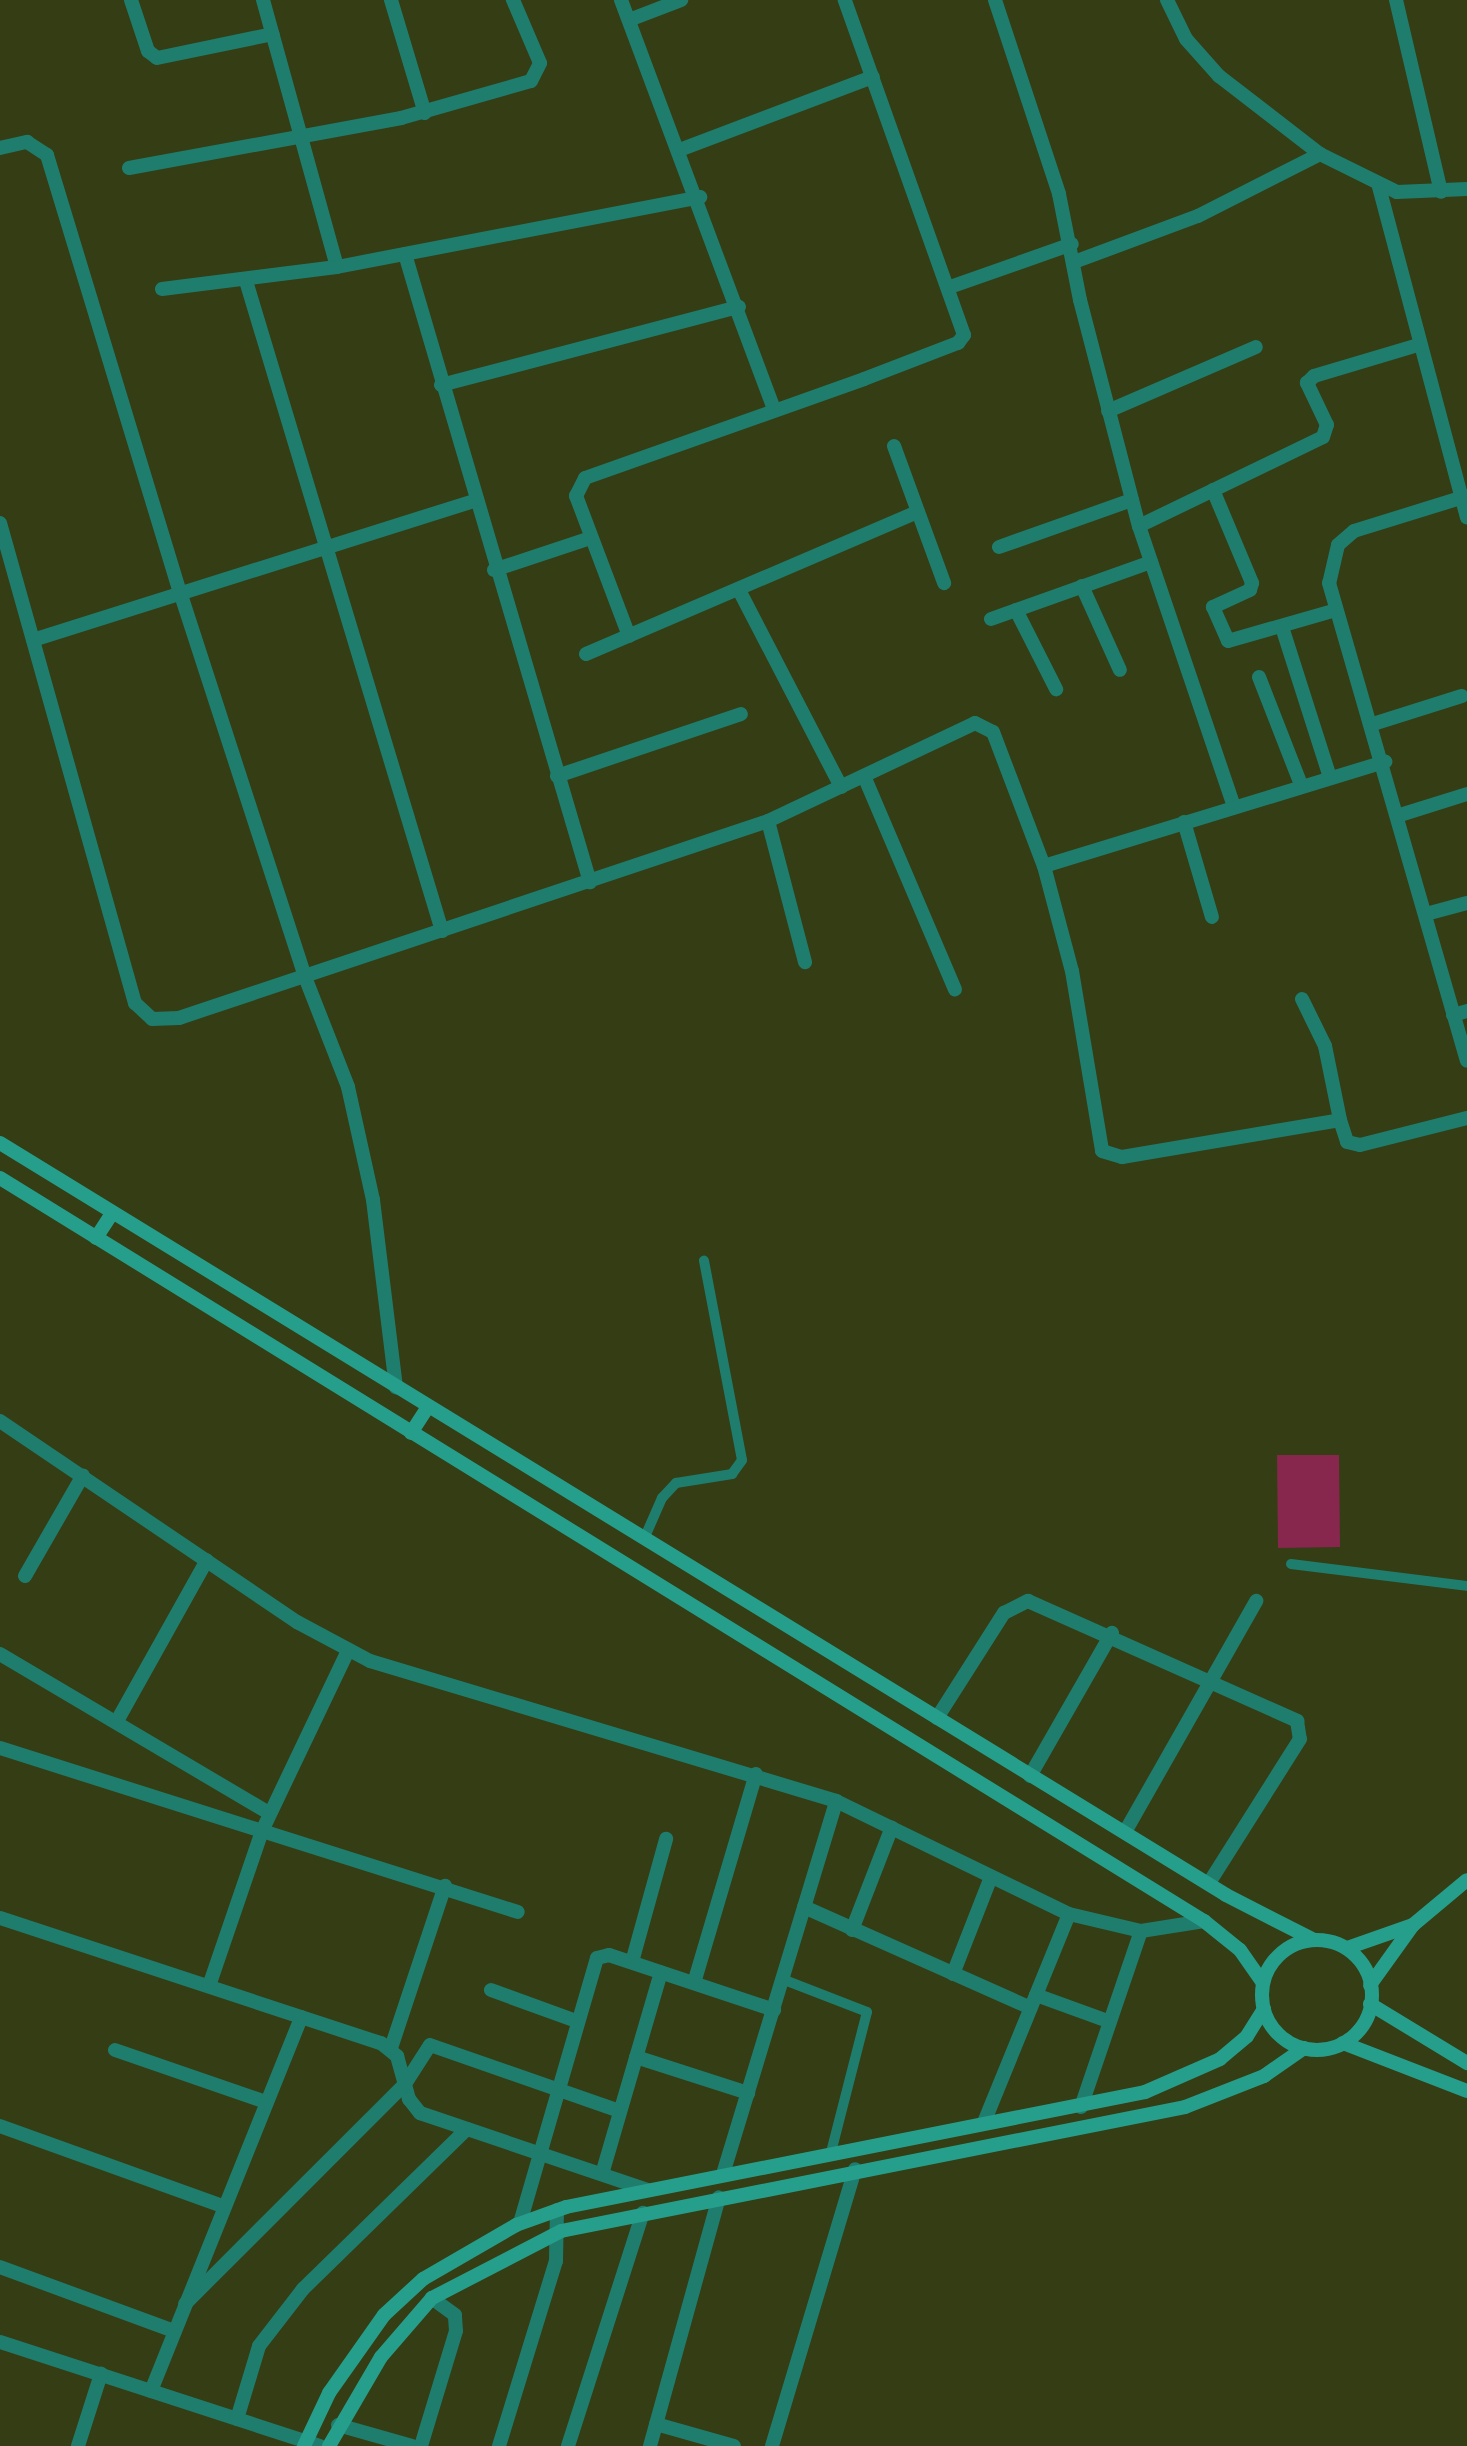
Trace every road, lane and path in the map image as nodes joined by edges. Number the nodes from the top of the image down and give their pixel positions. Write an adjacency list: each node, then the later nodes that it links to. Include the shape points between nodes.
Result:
1 (131, 0): 12 (street, via 148,51 157,58)
2 (263, 0): 12 (street)
3 (391, 0): 14 (street)
4 (513, 0): 14 (street, via 540,63 537,78)
5 (621, 0): 11 (street)
6 (681, 0): 11 (street)
7 (845, 0): 13 (street)
8 (995, 0): 24 (street)
9 (1167, 0): 18 (street, via 1186,39 1219,76)
10 (1396, 0): 22 (street)
11 (629, 20): 17 (street)
12 (273, 34): 15 (street)
13 (873, 77): 17 (street); 29 (street)
14 (425, 113): 15 (street)
15 (301, 135): 19 (street); 27 (street)
16 (0, 149): 54 (street, via 27,142 47,155)
17 (681, 149): 23 (street)
18 (1320, 154): 20 (street); 26 (street, via 1198,216)
19 (129, 168)
20 (1379, 187): 22 (street); 32 (street)
21 (1467, 189): 22 (street)
22 (1441, 192)
23 (700, 197): 25 (street); 31 (street)
24 (1072, 244): 26 (street); 29 (street)
25 (405, 254): 27 (street); 34 (street)
26 (1074, 262): 36 (street)
27 (338, 267): 28 (street)
28 (246, 281): 30 (street); 48 (street)
29 (950, 288): 35 (street, via 963,328 958,343)
30 (162, 289)
31 (739, 307): 34 (street); 35 (street)
32 (1418, 345): 38 (street, via 1309,379 1326,433); 39 (street)
33 (1256, 347): 36 (street)
34 (441, 385): 41 (street)
35 (774, 410): 46 (street, via 585,478 576,496)
36 (1108, 411): 40 (street)
37 (894, 446): 42 (street)
38 (1213, 490): 45 (street); 58 (street, via 1252,583 1250,590 1213,607 1214,615 1228,641)
39 (1465, 496): 43 (street); 56 (street, via 1371,524 1338,545 1329,583)
40 (1132, 500): 45 (street); 47 (street)
41 (474, 501): 48 (street); 50 (street)
42 (918, 512): 51 (street); 53 (street)
43 (1467, 517)
44 (0, 523): 60 (street)
45 (1139, 526): 49 (street)
46 (591, 538): 50 (street); 59 (street)
47 (999, 547)
48 (326, 549): 54 (street); 84 (street)
49 (1151, 562): 52 (street); 75 (street)
50 (494, 570): 69 (street)
51 (944, 583)
52 (1082, 586): 55 (street); 62 (street)
53 (739, 590): 59 (street); 73 (street)
54 (181, 595): 60 (street); 86 (street)
55 (1016, 610): 57 (street); 64 (street)
56 (1336, 610): 58 (street); 67 (street)
57 (991, 619)
58 (1282, 627): 71 (street)
59 (629, 636): 61 (street)
60 (33, 640): 86 (street, via 144,1014 179,1018)
61 (586, 654)
62 (1120, 670)
63 (1259, 677): 72 (street)
64 (1056, 689)
65 (1462, 696): 67 (street)
66 (741, 714): 69 (street)
67 (1373, 724): 68 (street)
68 (1385, 762): 71 (street); 76 (street)
69 (557, 776): 80 (street)
70 (864, 776): 73 (street); 79 (street, via 984,723 993,733); 87 (street)
71 (1330, 777): 72 (street)
72 (1301, 785): 75 (street)
73 (841, 787): 77 (street)
74 (1467, 794): 76 (street)
75 (1234, 807): 78 (street)
76 (1400, 815): 82 (street)
77 (768, 821): 80 (street); 85 (street)
78 (1184, 822): 79 (street); 83 (street)
79 (1044, 866): 92 (street, via 1072,971 1102,1151 1122,1157)
80 (590, 882): 84 (street)
81 (1467, 903): 82 (street)
82 (1426, 914): 89 (street)
83 (1212, 917)
84 (442, 931): 86 (street)
85 (805, 962)
86 (305, 976): 98 (street, via 362,1141)
87 (955, 989)
88 (1302, 999): 92 (street, via 1325,1046)
89 (1460, 1013): 90 (street)
90 (1467, 1060)
91 (1467, 1118): 92 (street, via 1352,1145)
92 (1340, 1120)
93 (0, 1143): 95 (main road)
94 (0, 1178): 96 (main road)
95 (112, 1213): 96 (main road); 98 (main road)
96 (96, 1238): 101 (main road)
97 (704, 1261): 103 (lane, via 740,1467 732,1474 676,1483 662,1498)
98 (396, 1388): 99 (main road)
99 (428, 1407): 101 (main road); 103 (main road)
100 (0, 1421): 102 (street)
101 (411, 1433): 132 (main road)
102 (83, 1475): 104 (street); 106 (street)
103 (644, 1539): 113 (main road)
104 (207, 1560): 110 (street); 114 (street)
105 (1291, 1564): 107 (lane)
106 (25, 1576)
107 (1467, 1586)
108 (1256, 1601): 112 (street)
109 (1112, 1633): 112 (street); 113 (street, via 1046,1604 1013,1605); 117 (street)
110 (348, 1650): 116 (street, via 466,1694); 119 (street)
111 (0, 1654): 114 (street)
112 (1211, 1680): 122 (street); 126 (street, via 1297,1721 1302,1732)
113 (937, 1718): 117 (main road)
114 (117, 1721): 119 (street)
115 (0, 1748): 121 (street)
116 (756, 1774): 118 (street); 142 (street)
117 (1030, 1776): 122 (main road)
118 (836, 1801): 120 (street); 128 (street)
119 (269, 1813): 121 (street)
120 (892, 1827): 124 (street); 134 (street)
121 (262, 1831): 127 (street); 145 (street)
122 (1125, 1832): 126 (main road)
123 (666, 1839): 138 (street)
124 (991, 1877): 130 (street); 140 (street)
125 (1467, 1880): 133 (main road)
126 (1209, 1883): 136 (main road)
127 (445, 1886): 129 (street); 155 (street)
128 (804, 1907): 134 (street); 141 (street)
129 (518, 1912)
130 (1069, 1914): 135 (street); 147 (street)
131 (0, 1918): 145 (street)
132 (1205, 1922): 135 (street); 143 (main road, via 1240,1950)
133 (1413, 1924): 137 (main road); 144 (main road)
134 (852, 1930): 140 (street)
135 (1141, 1931): 153 (street)
136 (1314, 1940): 137 (main road); 143 (main road, via 1281,1953)
137 (1347, 1948): 144 (main road)
138 (632, 1962): 139 (street); 152 (street, via 597,1958)
139 (661, 1972): 142 (street); 158 (street)
140 (953, 1974): 147 (street)
141 (782, 1979): 150 (street); 170 (lane, via 867,2012)
142 (694, 1983): 150 (street)
143 (1263, 1983): 149 (main road)
144 (1370, 1985): 148 (main road)
145 (209, 1986): 151 (street)
146 (491, 1990): 152 (street)
147 (1033, 2001): 153 (street); 167 (street)
148 (1370, 2004): 154 (main road, via 1357,2031); 159 (main road)
149 (1264, 2009): 156 (main road, via 1278,2034); 165 (main road, via 1247,2036 1190,2075)
150 (774, 2010): 163 (street)
151 (301, 2017): 155 (street); 164 (street)
152 (576, 2021): 161 (street)
153 (1108, 2021): 165 (street)
154 (1343, 2043): 156 (main road); 162 (main road)
155 (391, 2048): 160 (street)
156 (1304, 2048): 172 (main road, via 1264,2076 1185,2107)
157 (116, 2050): 164 (street)
158 (636, 2057): 163 (street); 166 (street)
159 (1467, 2063)
160 (405, 2084): 161 (street, via 425,2049 435,2045); 169 (street, via 420,2113); 184 (street)
161 (556, 2090): 166 (street); 171 (street)
162 (1467, 2091)
163 (748, 2093): 174 (street)
164 (266, 2102): 177 (street)
165 (1081, 2107): 167 (main road)
166 (620, 2111): 173 (street)
167 (985, 2120): 170 (main road)
168 (0, 2126): 177 (street)
169 (467, 2129): 171 (street); 189 (street, via 303,2289 259,2346)
170 (831, 2152): 174 (main road)
171 (538, 2153): 173 (street); 180 (street)
172 (855, 2169): 176 (main road); 202 (street)
173 (602, 2174): 175 (street)
174 (723, 2174): 175 (main road)
175 (647, 2190): 178 (main road)
176 (719, 2197): 179 (main road); 190 (street)
177 (222, 2206): 184 (street)
178 (557, 2210): 180 (main road); 181 (street)
179 (643, 2213): 181 (main road); 199 (street)
180 (520, 2223): 192 (main road, via 423,2278 384,2315 347,2362)
181 (561, 2231): 183 (main road); 198 (street)
182 (0, 2267): 185 (street)
183 (432, 2298): 191 (main road, via 381,2357); 197 (street, via 455,2315 456,2331)
184 (185, 2304): 185 (street)
185 (174, 2331): 188 (street)
186 (0, 2342): 187 (street)
187 (101, 2374): 188 (street); 193 (street)
188 (151, 2391): 189 (street)
189 (237, 2419): 192 (street)
190 (656, 2424): 200 (street); 201 (street)
191 (338, 2425): 195 (main road); 196 (street)
192 (305, 2444): 194 (street)
193 (78, 2446)
194 (320, 2446)
195 (329, 2446)
196 (412, 2446)
197 (421, 2446)
198 (499, 2446)
199 (568, 2446)
200 (650, 2446)
201 (734, 2446)
202 (772, 2446)

